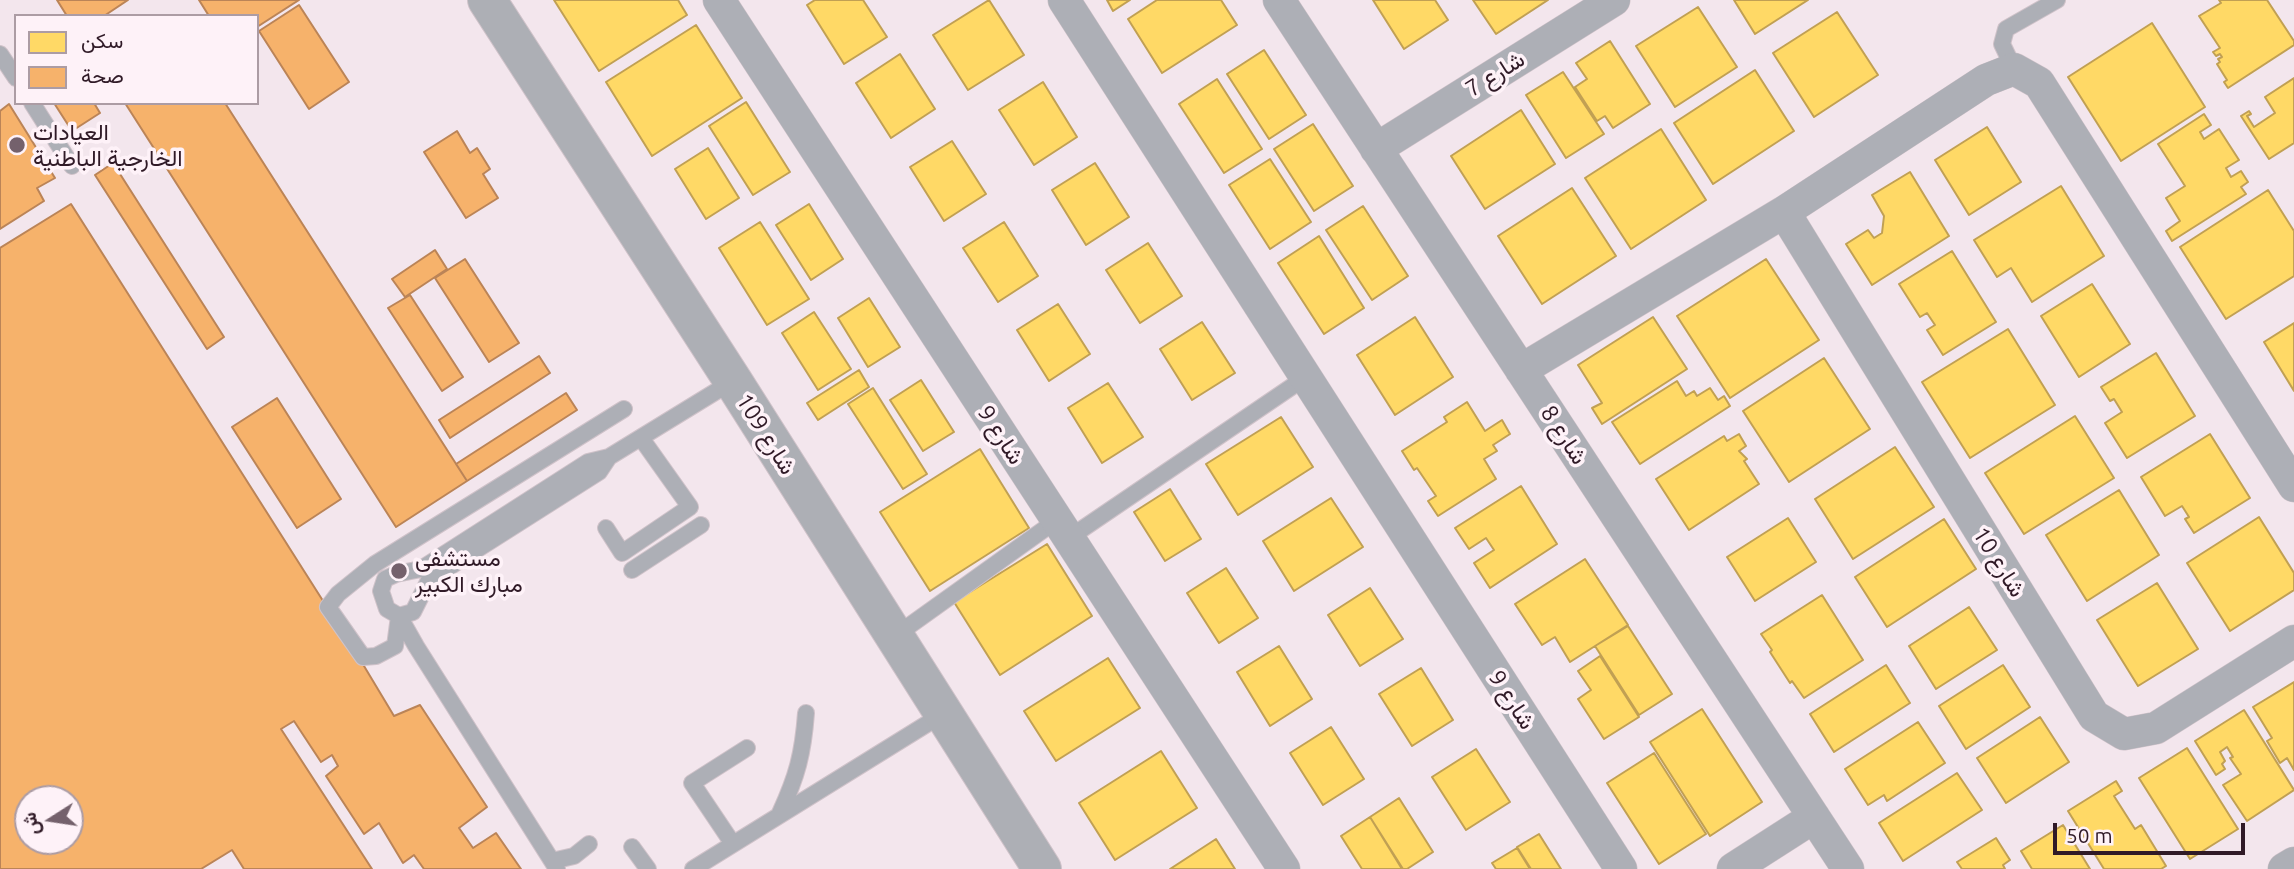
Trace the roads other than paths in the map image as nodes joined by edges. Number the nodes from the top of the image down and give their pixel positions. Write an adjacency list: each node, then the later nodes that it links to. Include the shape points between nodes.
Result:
1 (487, 0): 17 (street, شارع 109)
2 (719, 0): 24 (street, شارع 9)
3 (1064, 0): 16 (street, شارع 9)
4 (1279, 0): 12 (street, شارع 8)
5 (1614, 0): 12 (street, شارع 7)
6 (2057, 0): 7 (lane)
7 (2029, 7): 9 (lane, via 2006,29 2002,44)
8 (0, 54): 10 (lane)
9 (2014, 69): 14 (street, via 1986,80); 21 (street, via 2039,83)
10 (14, 75)
11 (33, 105): 13 (lane)
12 (1376, 149): 15 (street, شارع 8)
13 (72, 166)
14 (1784, 212): 15 (street); 28 (street, شارع 10, via 2094,716 2124,734 2156,728)
15 (1521, 370): 33 (street, شارع 8)
16 (1306, 377): 24 (lane); 43 (street, شارع 9)
17 (733, 381): 19 (lane); 27 (street, شارع 109)
18 (624, 410): 26 (lane, via 375,565 328,607 363,657 395,646)
19 (641, 438): 20 (lane); 23 (lane, via 690,507 622,554)
20 (609, 457): 26 (lane, via 599,472 429,580 413,612); 26 (lane, via 588,462 421,569 385,579 381,591 387,609)
21 (2294, 486)
22 (701, 525): 25 (lane)
23 (606, 528)
24 (1063, 529): 27 (lane); 42 (street, شارع 9)
25 (632, 570)
26 (399, 616): 38 (lane)
27 (895, 636): 30 (street, شارع 109)
28 (2294, 641)
29 (806, 713): 32 (lane, via 796,779)
30 (943, 714): 32 (lane); 41 (street, شارع 109)
31 (747, 748): 35 (lane, via 692,783)
32 (780, 813): 35 (lane)
33 (1814, 817): 44 (street); 45 (street, شارع 8)
34 (589, 844): 38 (lane)
35 (733, 844): 40 (lane)
36 (632, 847): 39 (lane)
37 (2294, 863): 46 (street)
38 (555, 865)
39 (648, 869)
40 (693, 869)
41 (1042, 869)
42 (1284, 869)
43 (1621, 869)
44 (1733, 869)
45 (1848, 869)
46 (2284, 869)

